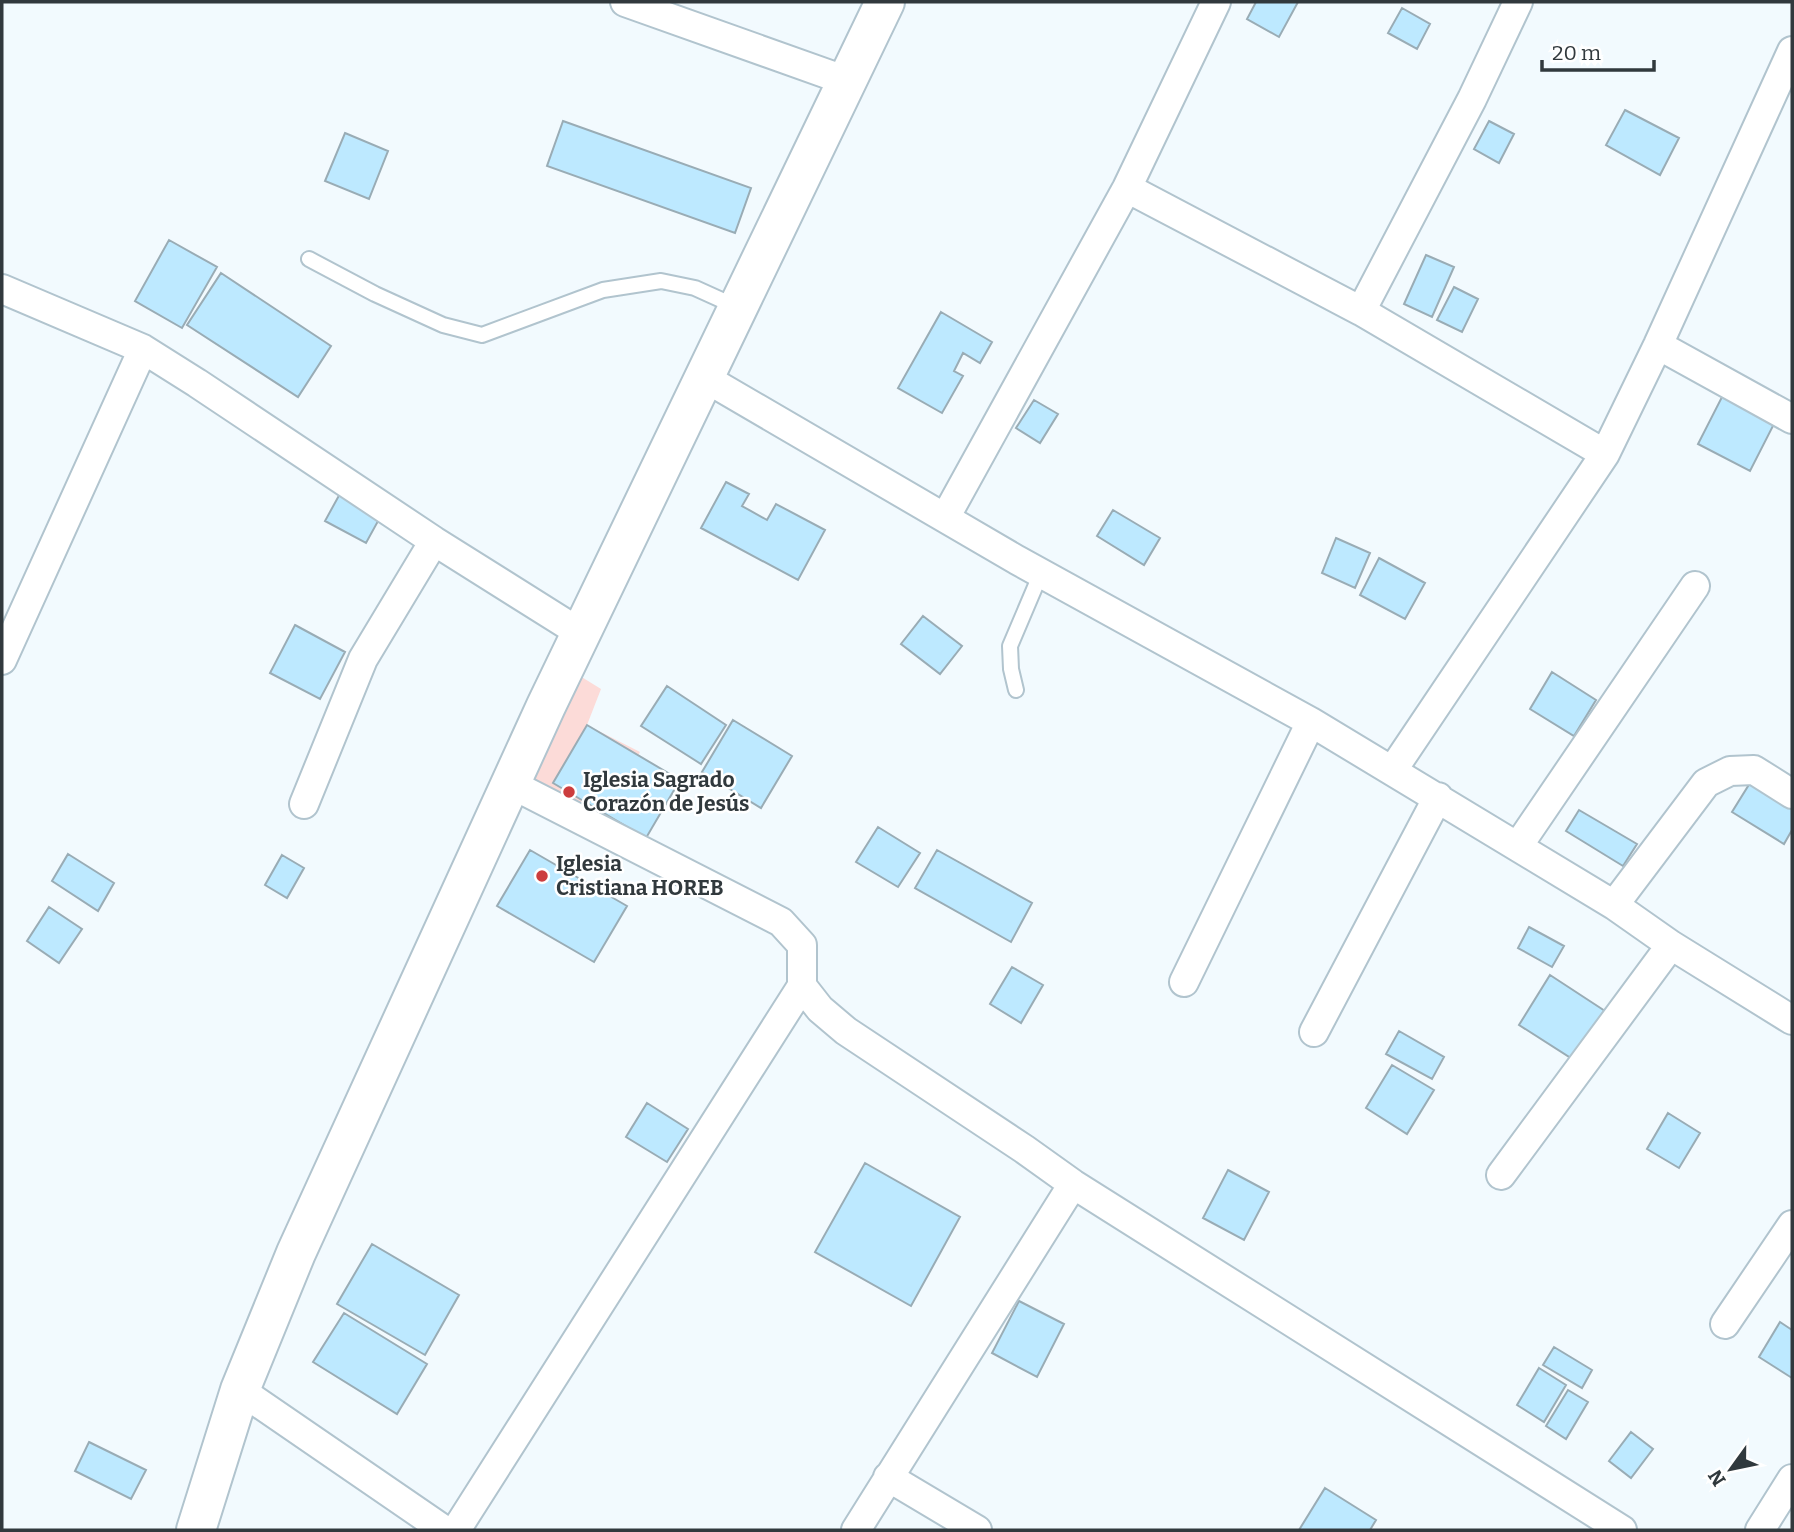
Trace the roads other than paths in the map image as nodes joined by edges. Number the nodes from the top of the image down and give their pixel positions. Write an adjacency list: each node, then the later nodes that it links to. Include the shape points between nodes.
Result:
1 (625, 2): 6 (street)
2 (885, 2): 6 (street)
3 (1216, 2): 7 (street)
4 (1518, 2): 11 (street)
5 (1792, 51): 12 (street)
6 (847, 81): 10 (street)
7 (1127, 188): 11 (street); 17 (street)
8 (309, 258): 10 (lane, via 443,326 482,335 603,290 661,281 695,288)
9 (2, 289): 13 (street)
10 (738, 307): 14 (street)
11 (1361, 311): 16 (street)
12 (1658, 345): 15 (street); 16 (street)
13 (143, 349): 18 (street); 22 (street)
14 (705, 379): 17 (street); 21 (street)
15 (1792, 419)
16 (1605, 453): 25 (street)
17 (945, 518): 19 (street)
18 (434, 541): 21 (street); 29 (street, via 363,659)
19 (1041, 573): 23 (lane, via 1010,646); 24 (street)
20 (1695, 586): 30 (street)
21 (582, 634): 26 (street)
22 (2, 660)
23 (1016, 690)
24 (1311, 722): 25 (street); 33 (street)
25 (1392, 771): 28 (street)
26 (511, 784): 34 (street, via 781,922 802,945); 41 (street, via 296,1254)
27 (1792, 794): 31 (street, via 1754,770 1730,771 1706,783)
28 (1438, 797): 30 (street); 36 (street)
29 (304, 804)
30 (1518, 846): 31 (street)
31 (1614, 905): 32 (street)
32 (1671, 946): 35 (street); 37 (street)
33 (1184, 982)
34 (802, 986): 38 (street, via 846,1031); 46 (street)
35 (1792, 1020)
36 (1314, 1032)
37 (1501, 1175)
38 (1073, 1184): 42 (street); 49 (street)
39 (1792, 1225): 40 (street)
40 (1725, 1324)
41 (240, 1390): 44 (street); 45 (street)
42 (888, 1477): 47 (street); 48 (street)
43 (1792, 1479): 50 (street)
44 (196, 1530)
45 (444, 1530)
46 (456, 1530)
47 (856, 1530)
48 (977, 1530)
49 (1622, 1530)
50 (1760, 1530)

